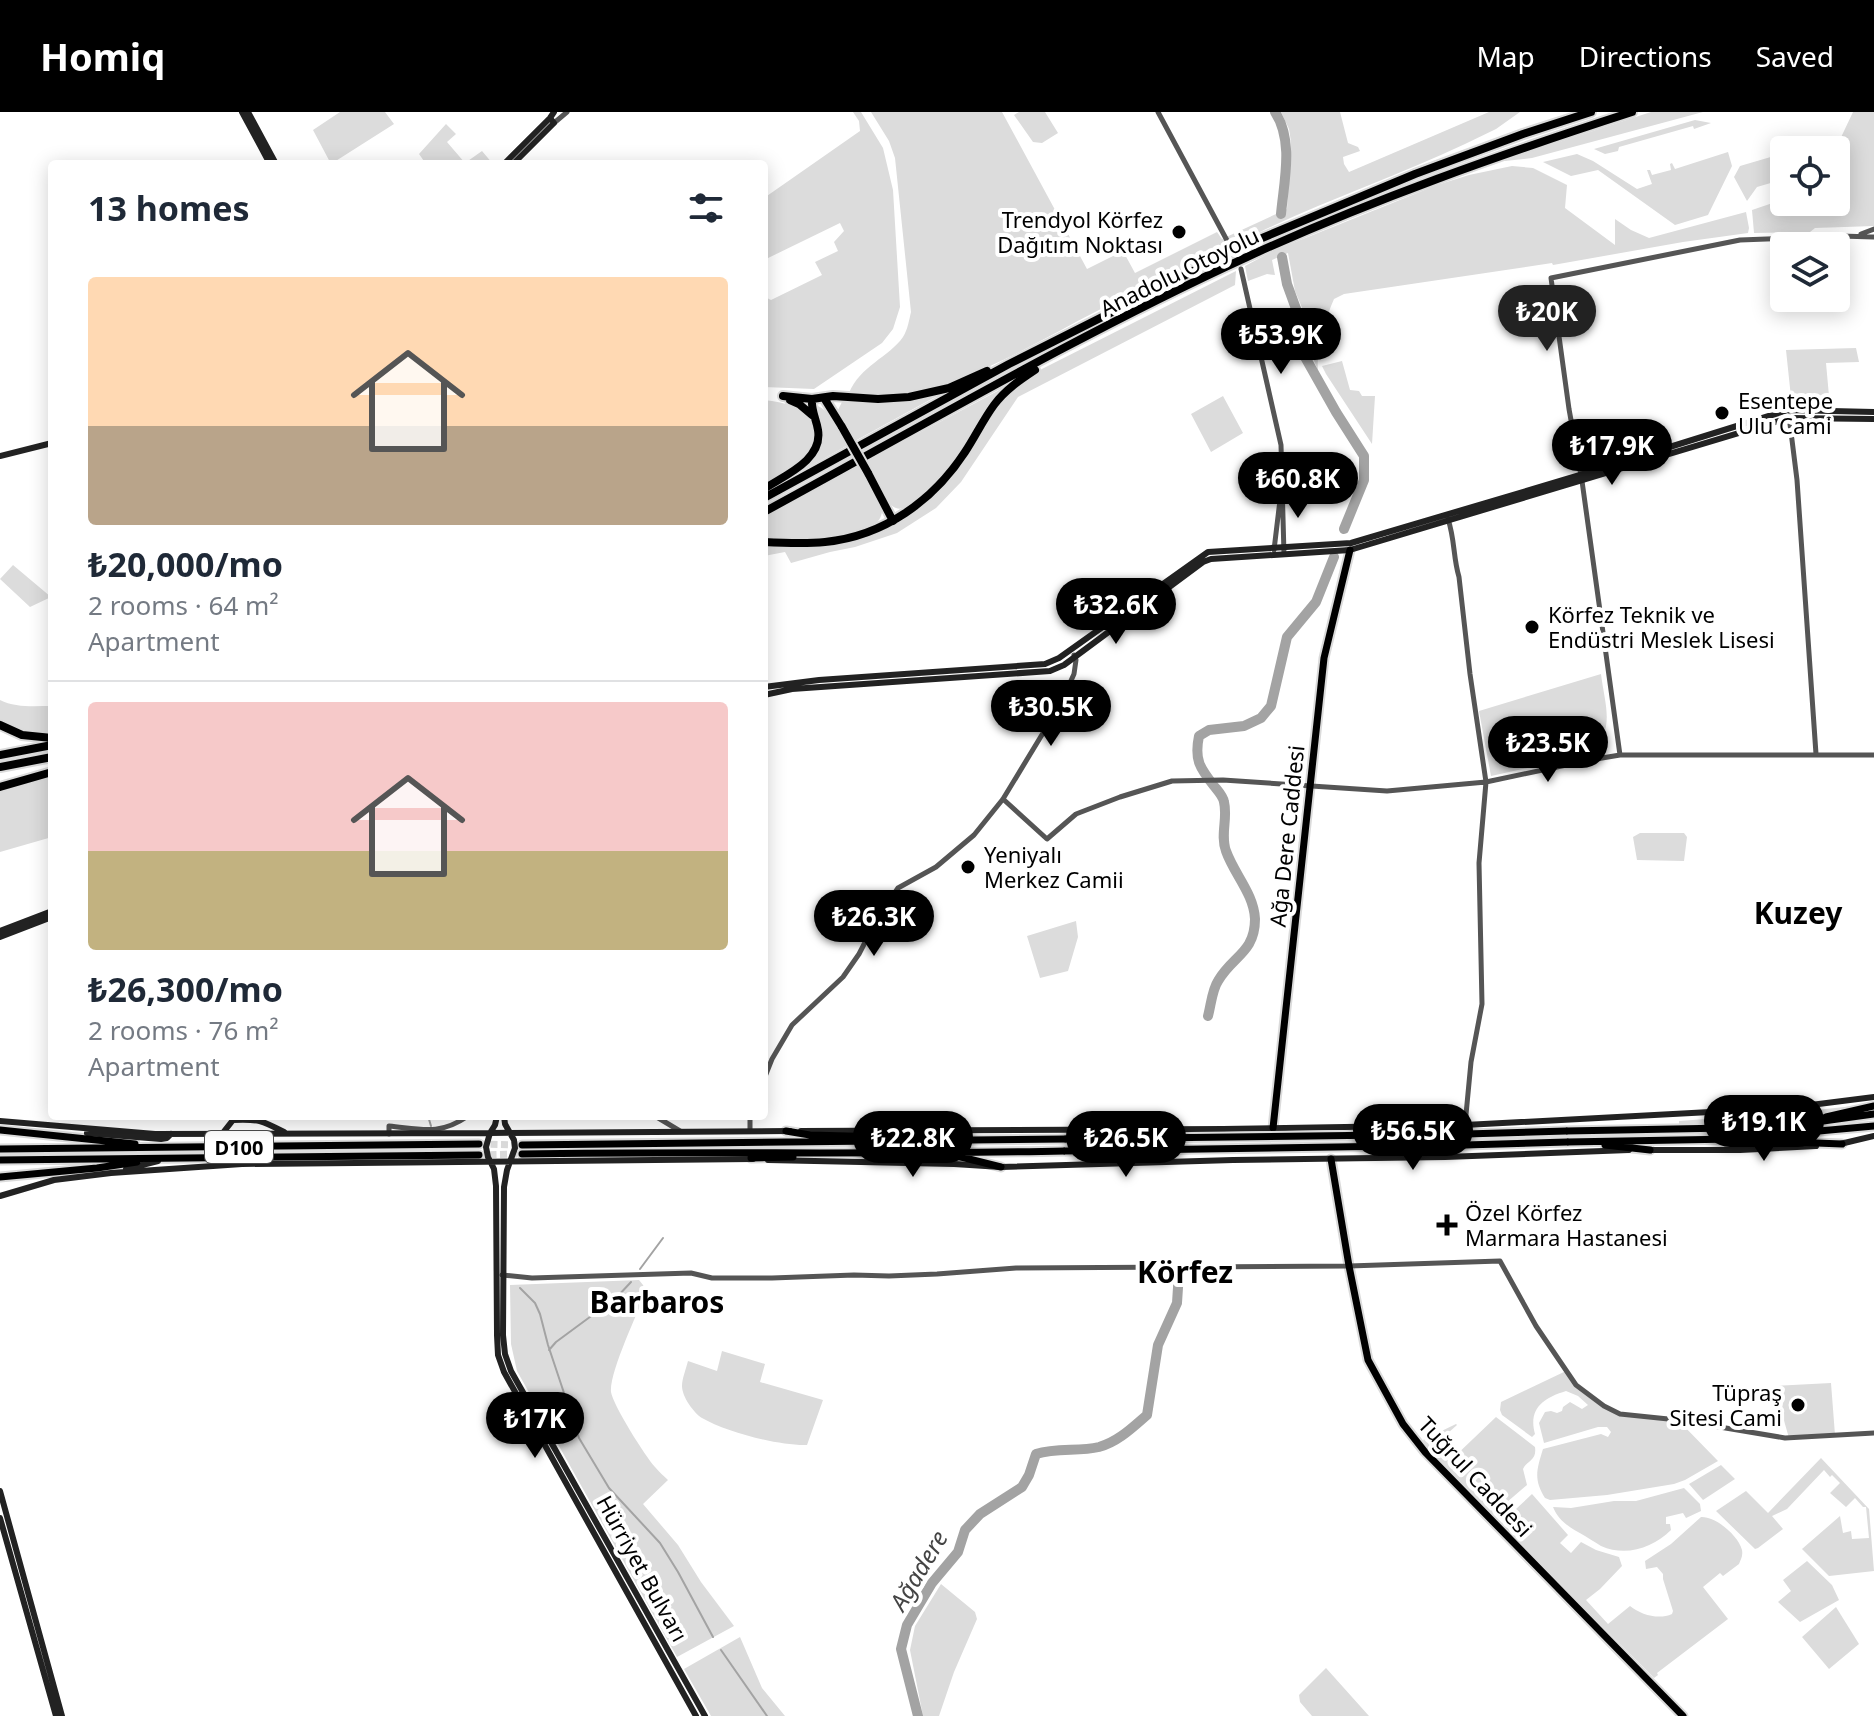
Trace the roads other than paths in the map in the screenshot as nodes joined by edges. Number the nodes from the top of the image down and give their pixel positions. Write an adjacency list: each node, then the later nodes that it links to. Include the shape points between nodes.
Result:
1 (245, 112): 7 (main road); 8 (main road)
2 (567, 112): 6 (street)
3 (1158, 112): 14 (street)
4 (1591, 112): 16 (highway, Anadolu Otoyolu, via 1303,220)
5 (1632, 112): 17 (highway, Anadolu Otoyolu, via 1417,187 1291,238)
6 (554, 116): 9 (main road); 10 (main road)
7 (268, 160)
8 (274, 160)
9 (508, 160)
10 (516, 160)
11 (1874, 229): 12 (street)
12 (1856, 235): 13 (street); 28 (street, via 1728,242 1551,278)
13 (1874, 237)
14 (1230, 246)
15 (1241, 269): 30 (street, via 1279,436)
16 (1124, 305): 18 (highway, via 949,388 895,398); 31 (highway, Anadolu Otoyolu)
17 (1076, 343): 32 (highway, Anadolu Otoyolu); 34 (highway, via 1008,390 944,480)
18 (844, 396): 19 (highway); 24 (highway)
19 (824, 398): 20 (highway); 24 (highway)
20 (812, 399): 23 (highway); 23 (highway, via 783,396)
21 (1874, 412): 22 (main road)
22 (1788, 414): 25 (main road); 28 (main road); 45 (street)
23 (812, 415): 29 (highway, via 818,432 815,451)
24 (835, 415): 34 (highway, bridge)
25 (1874, 419)
26 (48, 444): 27 (main road)
27 (0, 456)
28 (1581, 478): 33 (main road); 47 (street)
29 (768, 486)
30 (1282, 487): 37 (street); 38 (street)
31 (768, 496)
32 (768, 510)
33 (1448, 518): 36 (main road); 38 (main road, via 1351,543); 52 (street)
34 (893, 521): 35 (highway, via 834,541)
35 (768, 542)
36 (1350, 550): 38 (main road); 53 (main road, Ağa Dere Caddesi, via 1324,658)
37 (1274, 551): 38 (main road); 39 (main road, via 1208,552)
38 (1284, 551)
39 (1073, 653): 40 (main road, via 1039,665); 41 (main road, via 1060,667 1043,672); 55 (street, via 1074,674 1060,705)
40 (768, 686)
41 (768, 694)
42 (0, 725): 43 (highway, via 22,735)
43 (48, 738)
44 (48, 746): 46 (highway)
45 (1816, 754): 47 (street); 48 (street)
46 (0, 755)
47 (1620, 755): 52 (street)
48 (1874, 755)
49 (48, 758): 50 (highway)
50 (0, 767)
51 (48, 773): 54 (highway)
52 (1486, 782): 53 (street, via 1387,791); 73 (street, via 1479,863 1482,1004)
53 (1310, 785): 55 (street, via 1172,781 1076,814 1047,839); 75 (main road, Ağa Dere Caddesi)
54 (0, 787)
55 (1003, 799): 60 (street, via 974,835 936,867 898,888 843,977 792,1025)
56 (48, 915): 58 (main road)
57 (48, 916): 59 (main road)
58 (0, 931)
59 (0, 937)
60 (768, 1069)
61 (1874, 1097): 73 (main road, via 1787,1108)
62 (1874, 1106): 71 (main road)
63 (1874, 1114): 71 (main road)
64 (233, 1120): 85 (main road)
65 (258, 1120): 86 (main road)
66 (462, 1120): 79 (street, via 436,1130)
67 (496, 1120): 83 (main road, Hürriyet Bulvarı)
68 (505, 1120): 84 (main road, Hürriyet Bulvarı)
69 (662, 1120): 81 (street)
70 (750, 1120): 80 (street)
71 (1793, 1124): 89 (main road, bridge)
72 (0, 1125): 85 (main road); 94 (main road)
73 (1465, 1125): 77 (main road)
74 (1874, 1126): 88 (main road)
75 (1273, 1128): 76 (main road); 78 (main road)
76 (1327, 1128): 77 (main road); 104 (main road)
77 (1335, 1128): 104 (main road, via 1330,1133)
78 (1223, 1129): 82 (main road); 106 (main road)
79 (389, 1130): 83 (main road); 86 (main road)
80 (750, 1130): 81 (main road); 82 (main road)
81 (680, 1131): 84 (main road)
82 (786, 1131): 89 (main road)
83 (490, 1133): 84 (main road); 107 (main road, Hürriyet Bulvarı)
84 (509, 1133): 108 (main road, Hürriyet Bulvarı, via 515,1148)
85 (222, 1134): 86 (main road)
86 (287, 1134)
87 (1874, 1136): 92 (main road)
88 (1733, 1139): 90 (main road); 92 (main road)
89 (934, 1142): 93 (main road)
90 (1567, 1142): 96 (main road); 97 (main road, bridge)
91 (479, 1144): 94 (main road, D100)
92 (1842, 1144): 96 (main road)
93 (522, 1145)
94 (181, 1148): 95 (main road, D100)
95 (0, 1149)
96 (1650, 1150): 104 (main road)
97 (947, 1153): 99 (main road); 110 (main road)
98 (522, 1154): 99 (main road)
99 (901, 1154): 103 (main road)
100 (479, 1155): 102 (main road, D100)
101 (166, 1158): 102 (main road, D100); 105 (main road, D100); 111 (main road); 112 (main road)
102 (187, 1158): 109 (main road)
103 (751, 1158): 108 (main road); 110 (main road)
104 (1335, 1159): 106 (main road); 114 (main road, Tuğrul Caddesi)
105 (0, 1160)
106 (1224, 1160): 110 (main road)
107 (490, 1162): 108 (main road); 109 (main road); 115 (main road, Hürriyet Bulvarı)
108 (511, 1162): 115 (main road, Hürriyet Bulvarı, via 504,1187)
109 (242, 1164): 111 (main road)
110 (1001, 1167)
111 (111, 1173): 113 (main road, via 42,1183)
112 (0, 1177)
113 (0, 1196)
114 (1349, 1266): 115 (street, via 1016,1268 772,1278 691,1273); 116 (street, via 1500,1261 1576,1385 1620,1414 1785,1438); 123 (main road, Tuğrul Caddesi, via 1368,1360 1403,1424)
115 (500, 1275): 121 (main road, Hürriyet Bulvarı, via 498,1355 504,1372); 122 (main road, Hürriyet Bulvarı, via 505,1354 511,1371)
116 (1874, 1433)
117 (0, 1491): 120 (main road)
118 (0, 1518): 119 (main road)
119 (56, 1716)
120 (62, 1716)
121 (696, 1716)
122 (705, 1716)
123 (1683, 1716)

